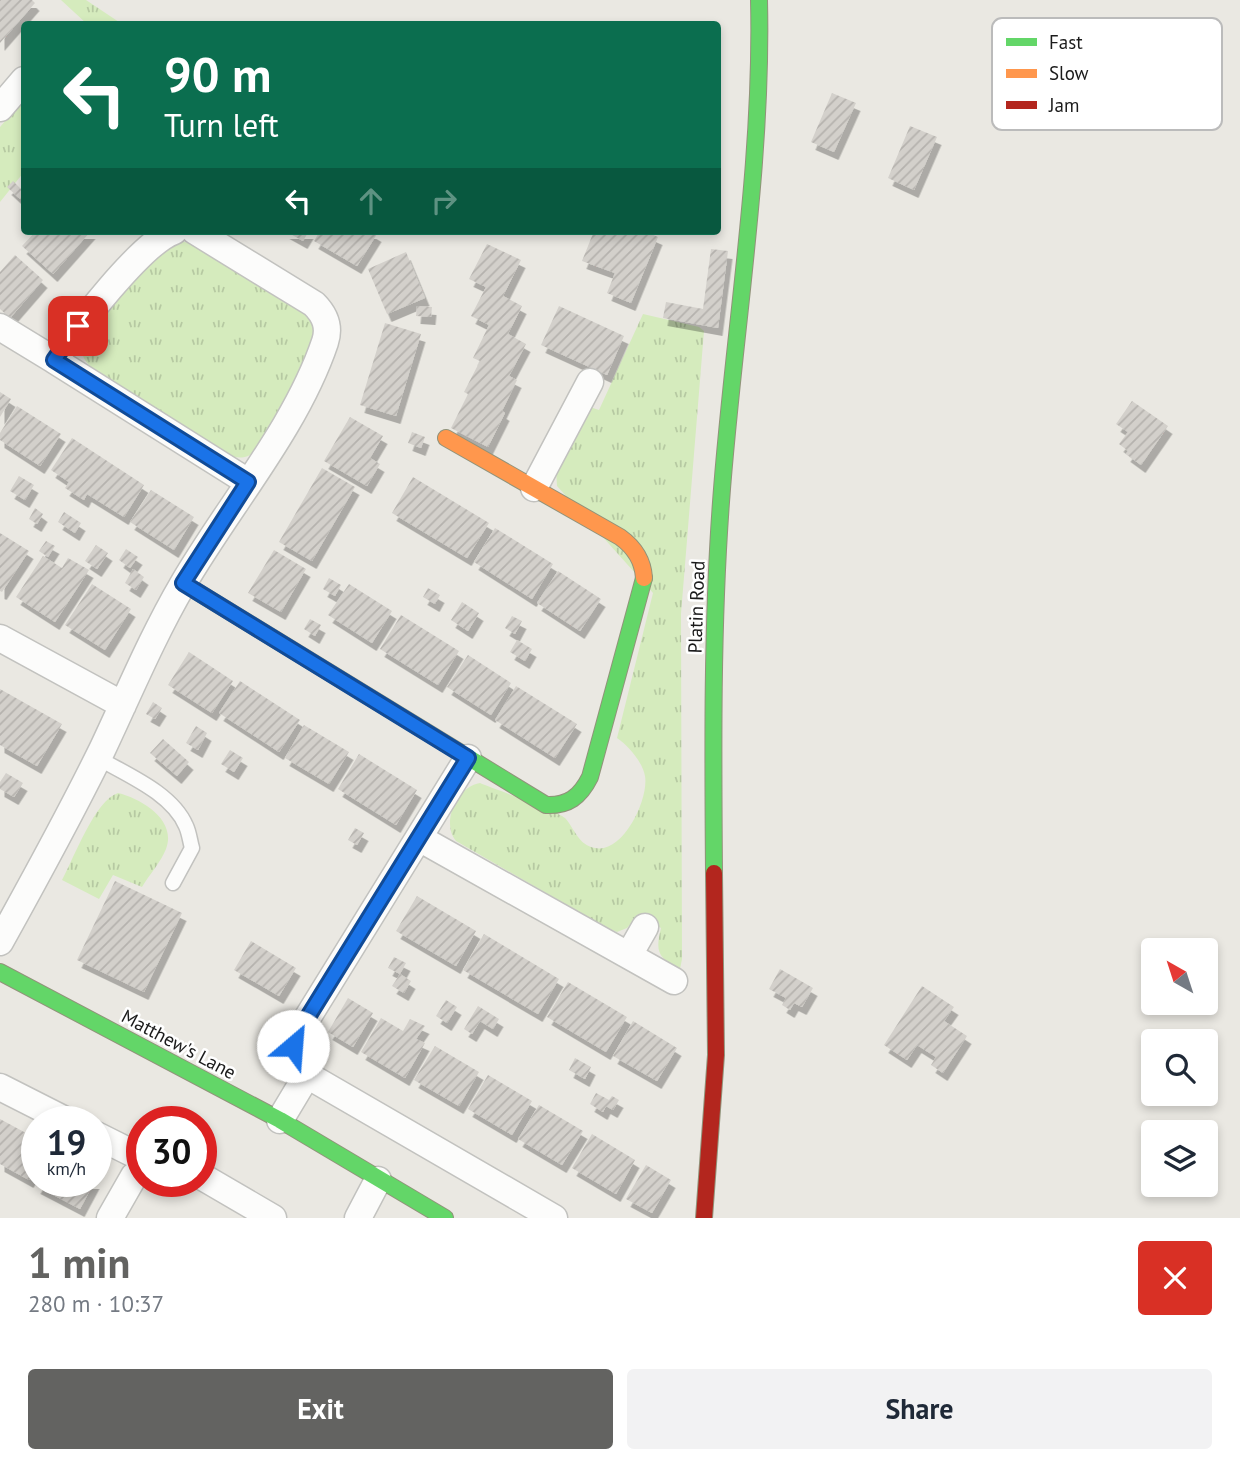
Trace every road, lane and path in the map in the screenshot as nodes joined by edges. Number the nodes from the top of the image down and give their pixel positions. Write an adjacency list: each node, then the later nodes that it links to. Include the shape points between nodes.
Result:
1 (759, 0): 36 (street, Platin Road, via 755,125 721,502 713,699 716,1055)
2 (21, 84): 3 (street)
3 (0, 108)
4 (167, 235): 7 (street, via 151,244)
5 (202, 235): 10 (street, via 314,304 327,324 314,371)
6 (0, 327): 7 (street)
7 (54, 360): 10 (street)
8 (590, 382): 11 (street)
9 (446, 438): 11 (street)
10 (248, 482): 12 (street)
11 (534, 488): 16 (street, via 625,541 643,562 644,576 590,777 576,800 546,805)
12 (183, 583): 14 (street); 16 (street)
13 (0, 638): 14 (street)
14 (123, 705): 15 (street)
15 (98, 758): 18 (lane, via 166,800 186,826 192,848); 19 (street)
16 (468, 758): 17 (street)
17 (419, 838): 21 (street); 24 (street, via 298,1033 293,1046)
18 (173, 883)
19 (4, 927)
20 (646, 927): 21 (street)
21 (629, 955): 23 (street)
22 (0, 972): 27 (street, Matthew's Lane)
23 (674, 981)
24 (307, 1075): 27 (street); 35 (street)
25 (0, 1087): 26 (street)
26 (37, 1106)
27 (279, 1120): 28 (street, Matthew's Lane)
28 (378, 1180): 33 (street); 34 (street, Matthew's Lane)
29 (217, 1185): 32 (street)
30 (126, 1191): 31 (street)
31 (110, 1218)
32 (273, 1218)
33 (358, 1218)
34 (445, 1218)
35 (554, 1218)
36 (704, 1218)

